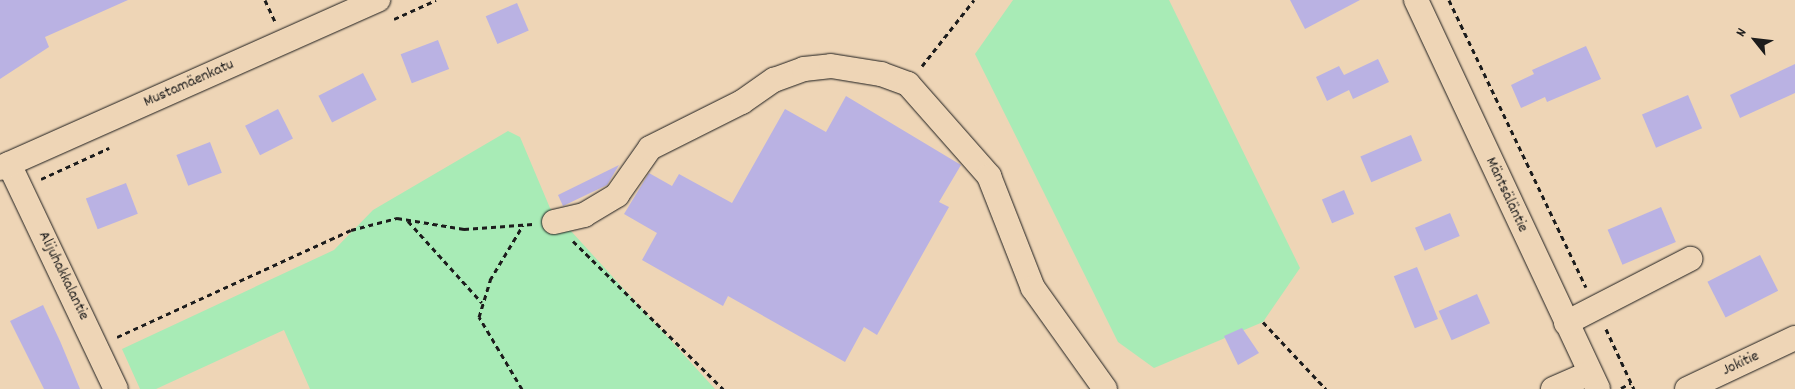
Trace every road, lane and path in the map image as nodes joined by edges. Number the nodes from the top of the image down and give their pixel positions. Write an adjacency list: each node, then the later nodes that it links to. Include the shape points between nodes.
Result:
1 (265, 0): 6 (path)
2 (378, 0): 8 (street, Mustamäenkatu)
3 (974, 0): 7 (path)
4 (1416, 0): 16 (street, Mäntsäläntie)
5 (1449, 0): 14 (path)
6 (279, 28)
7 (908, 84): 10 (street, via 881,74 830,66 804,69 774,80 742,102 650,148 618,195 584,215); 24 (street, via 989,176 1033,288)
8 (4, 166): 18 (street, Alijuhakkalantie)
9 (407, 220): 11 (path, via 464,229); 13 (path); 18 (path, via 397,218 351,230)
10 (554, 222): 11 (path); 23 (path)
11 (523, 224): 13 (path, via 490,280)
12 (1690, 259): 14 (street)
13 (483, 304): 22 (path, via 479,317)
14 (1596, 308): 16 (street); 20 (path)
15 (1263, 322): 25 (path)
16 (1566, 324): 19 (street, Mäntsäläntie)
17 (1795, 338): 29 (street, Jokitie)
18 (96, 347): 21 (street, Alijuhakkalantie)
19 (1594, 381): 26 (street)
20 (1632, 383): 27 (path); 28 (path)
21 (116, 389)
22 (522, 389)
23 (723, 389)
24 (1105, 389)
25 (1326, 389)
26 (1552, 389)
27 (1617, 389)
28 (1634, 389)
29 (1687, 389)

